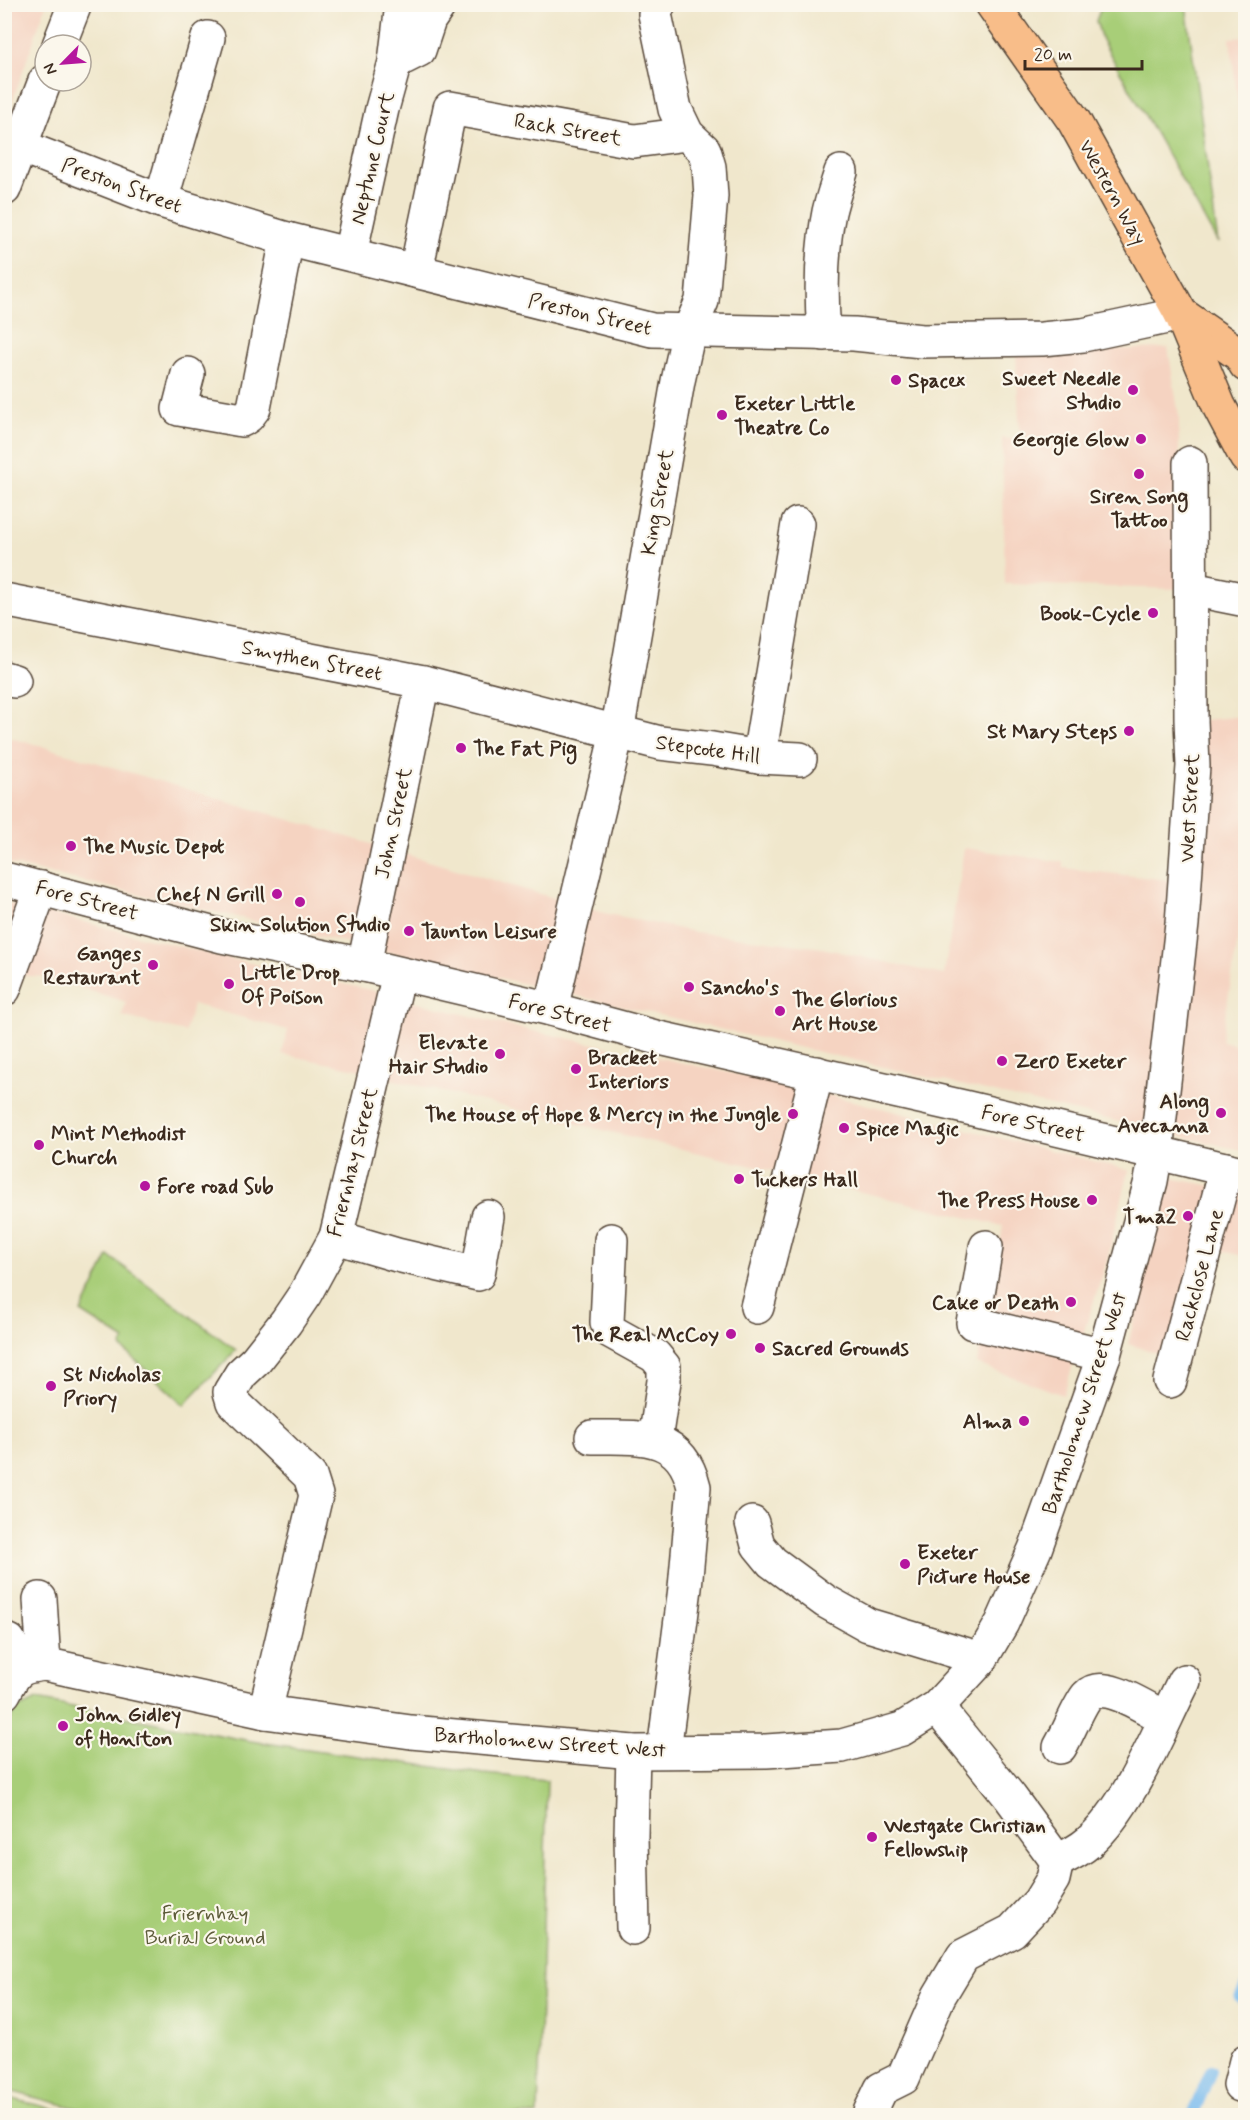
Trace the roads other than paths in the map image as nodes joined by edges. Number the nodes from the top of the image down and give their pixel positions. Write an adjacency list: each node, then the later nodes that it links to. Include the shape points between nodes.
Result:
1 (75, 4): 6 (street)
2 (402, 4): 8 (street, Neptune Court)
3 (440, 5): 8 (street, via 429,20 419,50)
4 (656, 5): 10 (street, King Street, via 668,82)
5 (1004, 9): 18 (main road, Western Way, via 1074,122)
6 (64, 33)
7 (208, 38): 14 (street)
8 (395, 62): 16 (street, Neptune Court)
9 (40, 93): 11 (street)
10 (687, 134): 17 (street, Rack Street, via 634,141 450,108); 19 (street, King Street, via 704,150 711,196 702,301)
11 (20, 146): 13 (street); 14 (street, Preston Street)
12 (841, 172): 20 (street, via 825,240)
13 (4, 189)
14 (161, 201): 15 (street, Preston Street)
15 (287, 239): 16 (street, Preston Street); 22 (street, via 254,408 242,420 179,409)
16 (350, 254): 17 (street, Preston Street)
17 (416, 271): 19 (street, Preston Street, via 604,320 652,330)
18 (1181, 314): 20 (street, Preston Street, via 1083,335 1042,339 922,341); 21 (main road, Western Way, via 1240,355); 23 (main road)
19 (689, 331): 20 (street, Preston Street); 30 (street, King Street)
20 (824, 334)
21 (1245, 365)
22 (188, 374)
23 (1245, 457)
24 (1190, 463): 26 (street, West Street)
25 (798, 524): 31 (street)
26 (1191, 589): 28 (street); 40 (street, West Street, via 1193,766)
27 (4, 600): 29 (street, Smythen Street)
28 (1245, 600)
29 (423, 682): 30 (street, Smythen Street); 35 (street, John Street)
30 (617, 733): 31 (street, Stepcote Hill); 38 (street, King Street)
31 (759, 758): 32 (street, Stepcote Hill)
32 (800, 759)
33 (4, 879): 34 (street, Fore Street)
34 (40, 888): 35 (street, Fore Street, via 222,936); 37 (street)
35 (364, 965): 36 (street, Fore Street)
36 (399, 974): 38 (street, Fore Street); 43 (street, Friernhay Street)
37 (4, 990)
38 (552, 1010): 39 (street, Fore Street)
39 (817, 1073): 40 (street, Fore Street); 46 (street)
40 (1171, 1156): 41 (street, Fore Street); 47 (street, Bartholomew Street West, via 1151,1181)
41 (1236, 1172): 48 (street, Rackclose Lane)
42 (488, 1217): 43 (street, via 478,1274)
43 (336, 1237): 59 (street, Friernhay Street, via 305,1294 230,1392 233,1402 310,1476 316,1495)
44 (611, 1240): 50 (street, via 606,1322 610,1331 655,1356 664,1366)
45 (986, 1246): 47 (street, via 973,1323)
46 (757, 1307)
47 (1104, 1355): 54 (street, Bartholomew Street West, via 1035,1549)
48 (1170, 1381)
49 (592, 1437): 50 (street)
50 (655, 1440): 62 (street, via 683,1460 694,1488 685,1588)
51 (752, 1522): 54 (street, via 758,1545 772,1562 825,1601 868,1625)
52 (40, 1599): 55 (street)
53 (4, 1639): 55 (street)
54 (981, 1659): 58 (street, Bartholomew Street West)
55 (34, 1665): 57 (street, via 14,1674); 59 (street, Bartholomew Street West)
56 (1184, 1681): 60 (street)
57 (4, 1693)
58 (937, 1707): 62 (street, Bartholomew Street West, via 902,1729 842,1746 766,1751); 63 (street)
59 (265, 1712): 62 (street, Bartholomew Street West, via 411,1732)
60 (1165, 1718): 61 (street, via 1114,1692 1098,1690 1087,1696); 63 (street, via 1127,1795 1105,1825 1088,1843)
61 (1060, 1748)
62 (648, 1751): 64 (street, via 631,1836)
63 (1057, 1861): 67 (street, via 1053,1879 1040,1902 1012,1930 963,1956 939,1996 903,2078 881,2089)
64 (633, 1928)
65 (1245, 2061): 66 (street, via 1240,2085)
66 (1245, 2086)
67 (870, 2115)

